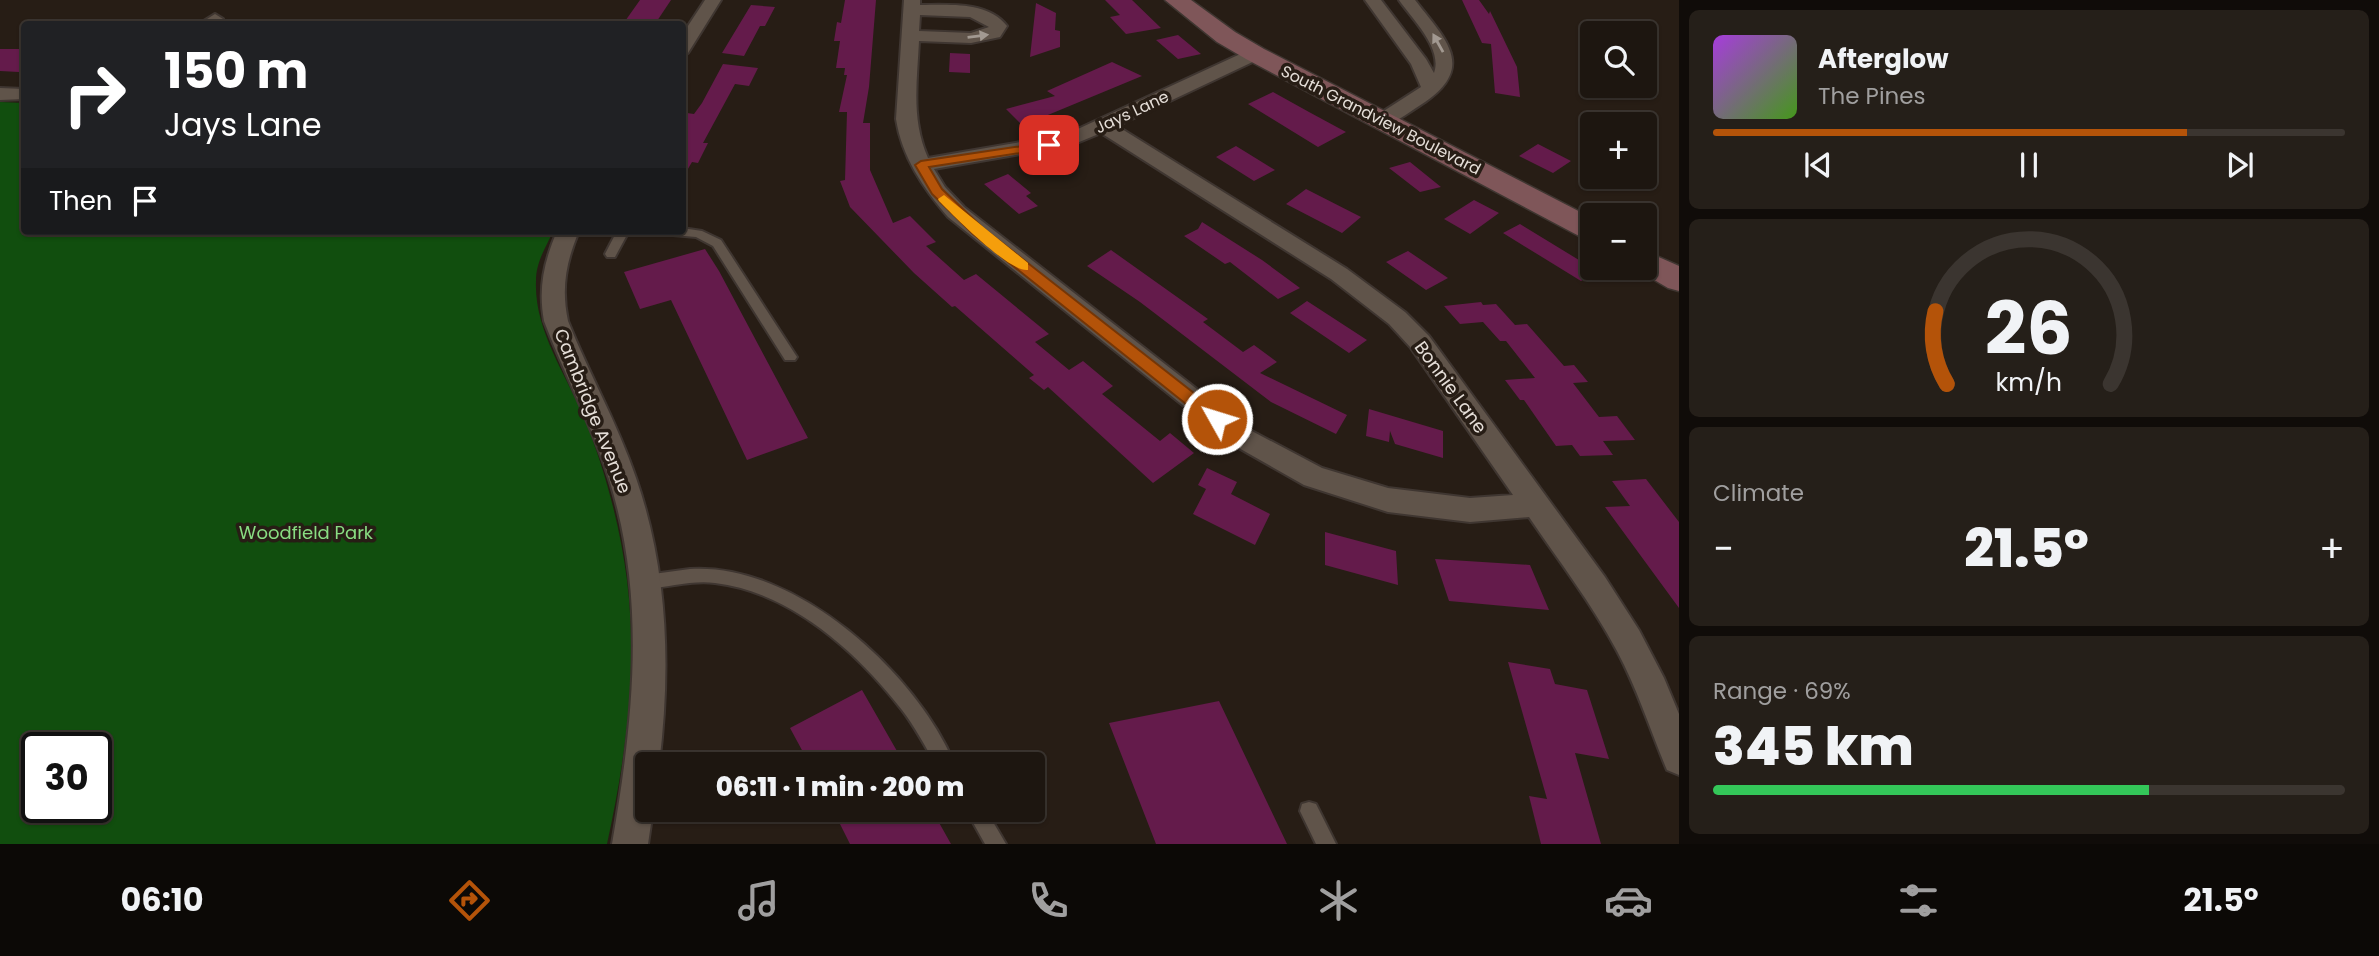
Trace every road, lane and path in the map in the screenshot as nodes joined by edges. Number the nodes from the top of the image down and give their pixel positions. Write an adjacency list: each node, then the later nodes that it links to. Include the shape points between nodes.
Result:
1 (713, 0): 7 (street)
2 (1176, 0): 8 (street, South Grandview Boulevard)
3 (1373, 0): 9 (street, via 1425,71)
4 (1407, 0): 9 (street, one-way to 4, via 1442,79 1444,51)
5 (912, 5): 6 (street); 6 (street, one-way to 5, via 980,37 994,33 998,26 990,17 975,13)
6 (910, 36): 14 (street, via 906,119)
7 (686, 43)
8 (1255, 54): 12 (street, South Grandview Boulevard); 13 (street, Jays Lane)
9 (1431, 88): 12 (street)
10 (0, 94): 11 (street)
11 (21, 94)
12 (1383, 120): 15 (street, South Grandview Boulevard)
13 (1104, 126): 14 (street, Jays Lane, via 1049,145); 23 (street, Bonnie Lane, via 1339,274 1397,318 1420,342)
14 (921, 165): 23 (street, via 937,191 978,231 1266,453 1314,477 1388,500 1470,510)
15 (1580, 224)
16 (686, 233): 22 (lane, via 717,243)
17 (566, 235): 24 (street, Cambridge Avenue, via 550,295 556,321 629,499)
18 (621, 235): 19 (lane)
19 (611, 254)
20 (1657, 268): 21 (street)
21 (1679, 280)
22 (790, 357)
23 (1535, 505): 26 (street, Bonnie Lane, via 1628,640 1653,689)
24 (646, 582): 25 (lane, via 714,576 762,587 801,608 844,636 908,705); 29 (street, Cambridge Avenue, via 648,722)
25 (938, 752)
26 (1679, 758)
27 (1309, 811): 31 (lane)
28 (982, 822): 30 (lane)
29 (631, 844)
30 (996, 844)
31 (1326, 844)

